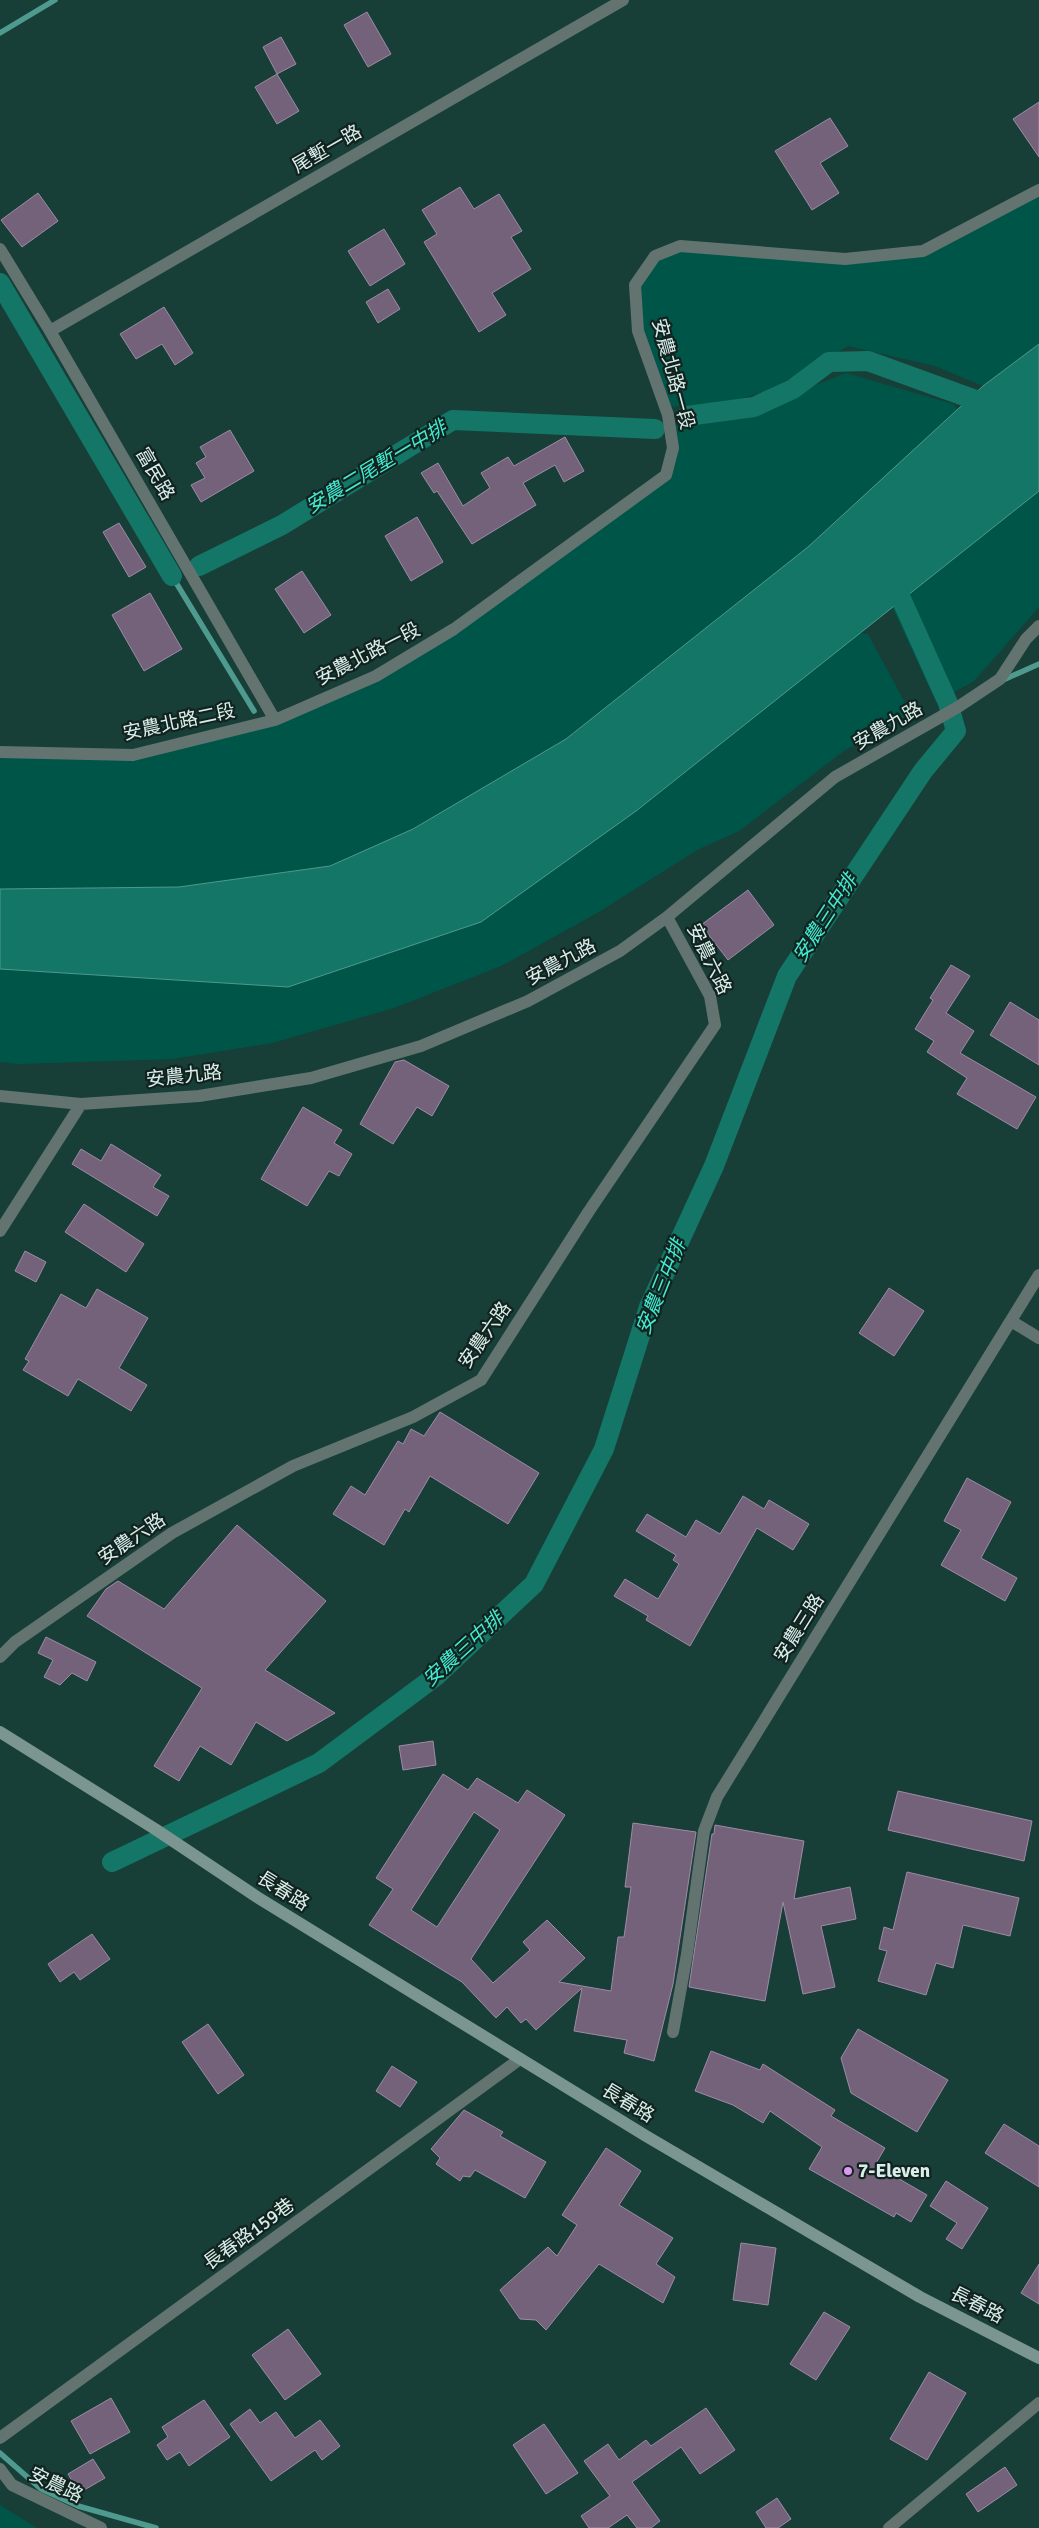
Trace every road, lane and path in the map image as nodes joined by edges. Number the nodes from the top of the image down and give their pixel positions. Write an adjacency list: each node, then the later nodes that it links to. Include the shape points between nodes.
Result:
1 (623, 0): 4 (street, 尾塹一路)
2 (1039, 190): 6 (street, 安農北路一段, via 923,251 845,260 680,246 655,256 635,285 638,331 668,415 673,448 666,475 454,629 376,676)
3 (0, 249): 4 (street, 富民路)
4 (50, 331): 6 (street, 富民路)
5 (1039, 626): 8 (street, 安農九路, via 1026,639 1000,679 958,707 835,777)
6 (275, 720): 7 (street, 安農北路二段, via 133,755)
7 (0, 752)
8 (667, 917): 10 (street, 安農九路, via 620,951 528,1001 421,1046 311,1078 199,1096); 15 (street, 安農六路, via 710,996 714,1025 481,1380 413,1417 293,1466 172,1533 15,1642)
9 (0, 1096): 10 (street, 安農九路)
10 (81, 1104): 11 (street)
11 (0, 1231)
12 (1039, 1275): 13 (street, 安農三路)
13 (1011, 1321): 14 (street); 17 (street, 安農三路, via 717,1797 704,1831)
14 (1039, 1338)
15 (0, 1657)
16 (0, 1732): 18 (street, 長春路, via 332,1945)
17 (673, 2032)
18 (520, 2059): 19 (street, 長春路, via 920,2297); 21 (street, 長春路159巷)
19 (1039, 2358)
20 (1039, 2403): 24 (street)
21 (0, 2438)
22 (0, 2470): 23 (street, 安農路, via 12,2485)
23 (101, 2528)
24 (889, 2528)

